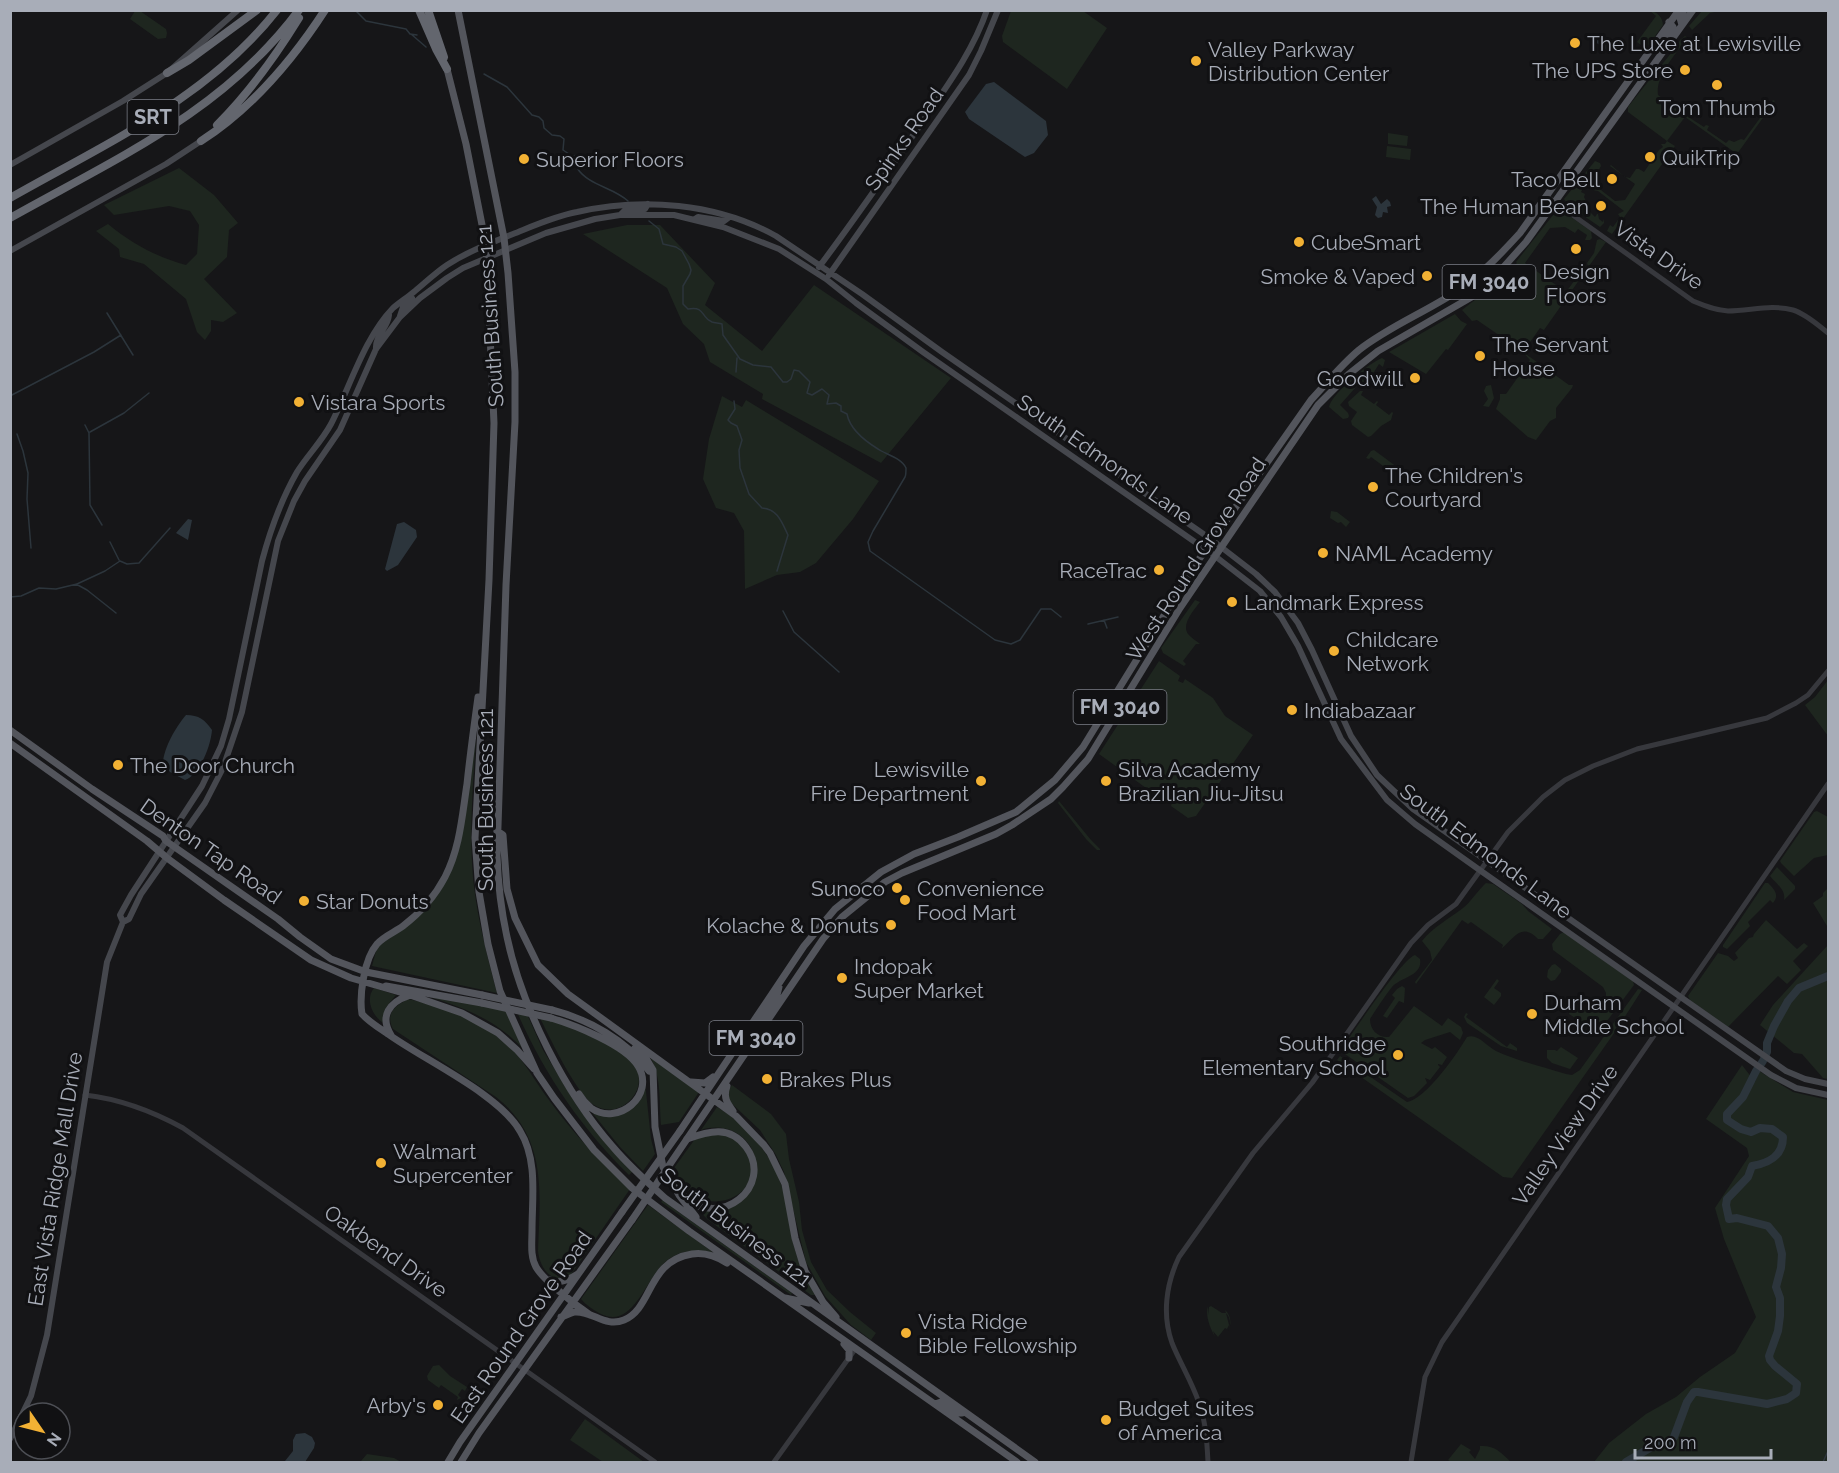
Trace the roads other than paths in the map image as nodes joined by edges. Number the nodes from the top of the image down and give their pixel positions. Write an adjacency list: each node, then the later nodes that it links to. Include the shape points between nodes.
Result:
1 (238, 10): 20 (main road)
2 (257, 10): 20 (highway)
3 (277, 10): 24 (highway, SRT, via 245,46 195,90)
4 (301, 10): 21 (highway, via 258,80); 28 (highway, SRT, via 249,67 201,107)
5 (325, 10): 21 (highway, via 271,81)
6 (419, 10): 19 (highway)
7 (428, 10): 19 (highway)
8 (458, 10): 31 (main road, South Business 121)
9 (987, 10): 16 (main road, Spinks Road)
10 (998, 10): 17 (main road, Spinks Road)
11 (1679, 10): 14 (main road, West Round Grove Road / FM 3040)
12 (1684, 10): 15 (main road)
13 (1693, 10): 15 (main road, West Round Grove Road / FM 3040)
14 (1669, 22): 18 (main road, via 1672,30 1656,52); 23 (main road, West Round Grove Road / FM 3040)
15 (1682, 25): 18 (main road, West Round Grove Road / FM 3040)
16 (981, 29): 17 (main road); 36 (main road, Spinks Road, via 940,96)
17 (989, 32): 38 (main road, Spinks Road, via 969,75)
18 (1651, 68): 25 (main road, West Round Grove Road / FM 3040)
19 (447, 69): 32 (main road, South Business 121)
20 (167, 73): 22 (main road)
21 (201, 141): 33 (main road)
22 (10, 165)
23 (1546, 196): 25 (street, Vista Drive); 49 (main road, West Round Grove Road / FM 3040, via 1520,234 1490,265 1452,295 1367,345 1329,379)
24 (10, 198)
25 (1555, 203): 43 (street, Vista Drive, via 1692,301 1719,310 1776,307 1795,311); 50 (main road, West Round Grove Road / FM 3040, via 1521,249 1475,295 1378,351 1318,405)
26 (648, 204): 27 (main road, via 645,209); 29 (main road, South Edmonds Lane, via 703,210); 31 (main road, South Edmonds Lane, via 574,212)
27 (620, 215): 30 (main road, South Edmonds Lane); 34 (main road, South Edmonds Lane, via 546,233)
28 (10, 218)
29 (728, 218): 30 (main road); 36 (main road, South Edmonds Lane, via 765,230)
30 (695, 219): 37 (main road, South Edmonds Lane, via 768,244)
31 (504, 238): 32 (main road, South Edmonds Lane); 34 (main road, South Business 121)
32 (486, 245): 35 (main road, South Business 121); 39 (main road, South Edmonds Lane)
33 (10, 251)
34 (506, 251): 35 (main road, South Edmonds Lane); 64 (main road, South Business 121, via 515,422)
35 (486, 259): 42 (main road, South Edmonds Lane, via 447,278); 55 (main road, South Business 121, via 495,404)
36 (820, 265): 37 (main road, Spinks Road); 38 (main road, South Edmonds Lane)
37 (815, 272): 40 (main road, South Edmonds Lane)
38 (831, 272): 40 (main road, Spinks Road); 46 (main road, South Edmonds Lane)
39 (432, 277): 41 (main road); 42 (main road, via 403,307)
40 (826, 279): 47 (main road, South Edmonds Lane)
41 (389, 314): 44 (main road, via 375,341); 45 (main road, East Vista Ridge Mall Drive)
42 (400, 317): 44 (main road)
43 (1828, 333)
44 (376, 349): 48 (main road)
45 (356, 372): 48 (main road); 59 (main road, East Vista Ridge Mall Drive, via 330,426 297,471 268,540)
46 (972, 373): 47 (main road); 49 (main road, South Edmonds Lane)
47 (963, 380): 51 (main road, South Edmonds Lane)
48 (352, 401): 60 (main road, East Vista Ridge Mall Drive, via 340,430 294,501 278,541)
49 (1212, 540): 50 (main road, South Edmonds Lane); 51 (main road, West Round Grove Road / FM 3040)
50 (1221, 547): 52 (main road, West Round Grove Road / FM 3040); 53 (main road, South Edmonds Lane, via 1262,579)
51 (1206, 550): 52 (main road, South Edmonds Lane); 80 (main road, West Round Grove Road / FM 3040, via 1083,747 1055,780 1016,812 914,854 880,873 835,909)
52 (1215, 556): 54 (main road, South Edmonds Lane, via 1260,591); 91 (main road, West Round Grove Road / FM 3040, via 1088,759 1063,787 996,834 885,882 842,916)
53 (1290, 611): 54 (main road); 57 (main road, South Edmonds Lane)
54 (1281, 617): 58 (main road, South Edmonds Lane)
55 (485, 647): 76 (main road, via 461,824 451,863 429,901 379,942); 93 (main road, South Business 121, via 475,838 477,878 501,991)
56 (1828, 671): 69 (street, via 1802,699 1767,718 1636,749 1574,775 1528,811)
57 (1328, 688): 58 (main road); 69 (main road, South Edmonds Lane, via 1346,727 1377,775 1413,809)
58 (1318, 692): 70 (main road, South Edmonds Lane, via 1341,739 1388,800)
59 (229, 719): 60 (main road); 65 (main road, East Vista Ridge Mall Drive, via 210,771)
60 (238, 727): 66 (main road, East Vista Ridge Mall Drive, via 212,790)
61 (10, 729): 65 (main road, Denton Tap Road)
62 (10, 743): 67 (main road, Denton Tap Road)
63 (1828, 784): 84 (street, Valley View Drive)
64 (497, 831): 89 (main road, via 503,835 507,889 528,948 550,979); 98 (main road, South Business 121, via 498,880 516,972 546,1045)
65 (166, 841): 66 (main road, Denton Tap Road); 67 (main road, East Vista Ridge Mall Drive)
66 (174, 848): 68 (main road, East Vista Ridge Mall Drive); 71 (main road, Denton Tap Road)
67 (159, 851): 68 (main road, Denton Tap Road); 74 (main road, East Vista Ridge Mall Drive, via 125,905 120,915)
68 (167, 858): 72 (main road, Denton Tap Road); 74 (main road, East Vista Ridge Mall Drive, via 141,894 129,919)
69 (1486, 862): 70 (street); 73 (main road, South Edmonds Lane)
70 (1481, 871): 75 (main road, South Edmonds Lane); 134 (street, via 1456,904 1411,943 1312,1083 1242,1169 1179,1257 1168,1291 1167,1320 1173,1345 1200,1406)
71 (255, 903): 72 (main road); 77 (main road, Denton Tap Road, via 320,952)
72 (245, 914): 79 (main road, Denton Tap Road, via 311,960)
73 (1565, 917): 75 (main road); 84 (main road, South Edmonds Lane)
74 (123, 922): 100 (main road, East Vista Ridge Mall Drive, via 107,962)
75 (1559, 926): 87 (main road, South Edmonds Lane)
76 (370, 957): 77 (main road); 78 (main road)
77 (349, 966): 78 (main road, Denton Tap Road)
78 (366, 972): 81 (main road); 85 (main road, Denton Tap Road)
79 (352, 979): 81 (main road, Denton Tap Road); 86 (main road)
80 (781, 981): 91 (main road, via 776,999 745,1045); 92 (main road, West Round Grove Road / FM 3040)
81 (363, 982): 82 (main road, Denton Tap Road); 86 (main road)
82 (380, 986): 83 (main road); 85 (main road)
83 (410, 995): 90 (main road, via 390,1007 386,1022); 93 (main road, via 482,1023 517,1050)
84 (1681, 998): 87 (street, Valley View Drive); 97 (main road, South Edmonds Lane, via 1797,1077)
85 (482, 999): 88 (main road, bridge)
86 (361, 1000): 90 (main road, via 362,1014)
87 (1675, 1007): 101 (main road, South Edmonds Lane, via 1771,1075 1796,1088); 135 (street, Valley View Drive, via 1434,1355 1425,1377)
88 (551, 1014): 95 (main road, via 578,1018 614,1038 637,1056); 98 (main road, via 611,1044 633,1060 641,1073 637,1100 621,1112 598,1112)
89 (600, 1018): 95 (main road, via 647,1060); 96 (main road)
90 (392, 1037): 110 (main road, via 491,1101 521,1132 532,1171 532,1257)
91 (748, 1050): 94 (main road, West Round Grove Road / FM 3040)
92 (723, 1066): 96 (main road, via 705,1083); 99 (main road, West Round Grove Road / FM 3040)
93 (537, 1073): 112 (main road, South Business 121, via 594,1150 632,1188)
94 (733, 1073): 102 (main road, West Round Grove Road / FM 3040); 103 (main road, via 725,1095)
95 (654, 1078): 105 (main road, via 655,1127 660,1160)
96 (690, 1082): 99 (main road)
97 (1828, 1084)
98 (571, 1089): 108 (main road, South Business 121, via 599,1131 629,1164 665,1198)
99 (705, 1093): 102 (main road); 106 (main road, West Round Grove Road / FM 3040, bridge)
100 (85, 1095): 123 (street, Oakbend Drive, via 143,1109 183,1128); 127 (main road, East Vista Ridge Mall Drive, via 47,1335 31,1396)
101 (1828, 1095)
102 (715, 1100): 103 (main road); 104 (main road, West Round Grove Road / FM 3040)
103 (736, 1116): 118 (main road, via 764,1144 783,1180 799,1257 815,1291)
104 (687, 1139): 105 (main road, via 718,1131 742,1141 752,1158 753,1175 748,1189 731,1205 710,1209 690,1201); 107 (main road, West Round Grove Road / FM 3040, bridge)
105 (667, 1175): 108 (main road)
106 (622, 1212): 109 (main road, East Round Grove Road / FM 3040)
107 (632, 1220): 113 (main road, East Round Grove Road / FM 3040)
108 (701, 1224): 114 (main road, South Business 121)
109 (584, 1267): 110 (main road, via 563,1282); 111 (main road, East Round Grove Road / FM 3040)
110 (547, 1279): 111 (main road); 115 (main road, via 556,1295)
111 (565, 1295): 113 (main road); 115 (main road, East Round Grove Road / FM 3040)
112 (786, 1299): 114 (main road); 116 (main road, via 717,1256 698,1253 680,1257 664,1268 637,1309 624,1320 604,1322); 119 (main road, South Business 121)
113 (573, 1301): 116 (main road); 117 (main road, East Round Grove Road / FM 3040)
114 (812, 1303): 118 (main road, South Business 121)
115 (554, 1311): 123 (main road, East Round Grove Road / FM 3040)
116 (591, 1315): 117 (main road, via 576,1312)
117 (561, 1317): 124 (main road, East Round Grove Road / FM 3040)
118 (851, 1331): 121 (main road, South Business 121)
119 (838, 1335): 120 (main road, South Business 121); 122 (main road, via 849,1350)
120 (856, 1348): 121 (main road); 122 (street); 125 (main road, South Business 121)
121 (886, 1356): 126 (main road, South Business 121)
122 (849, 1358): 131 (street)
123 (516, 1364): 124 (street, Oakbend Drive); 128 (main road, East Round Grove Road / FM 3040)
124 (525, 1370): 129 (main road, East Round Grove Road / FM 3040); 130 (street, Oakbend Drive)
125 (935, 1404): 126 (main road, via 941,1402 958,1413); 132 (main road, South Business 121)
126 (963, 1411): 133 (main road, South Business 121)
127 (10, 1439)
128 (448, 1462)
129 (460, 1462)
130 (655, 1462)
131 (774, 1462)
132 (1017, 1462)
133 (1035, 1462)
134 (1208, 1462)
135 (1411, 1462)

